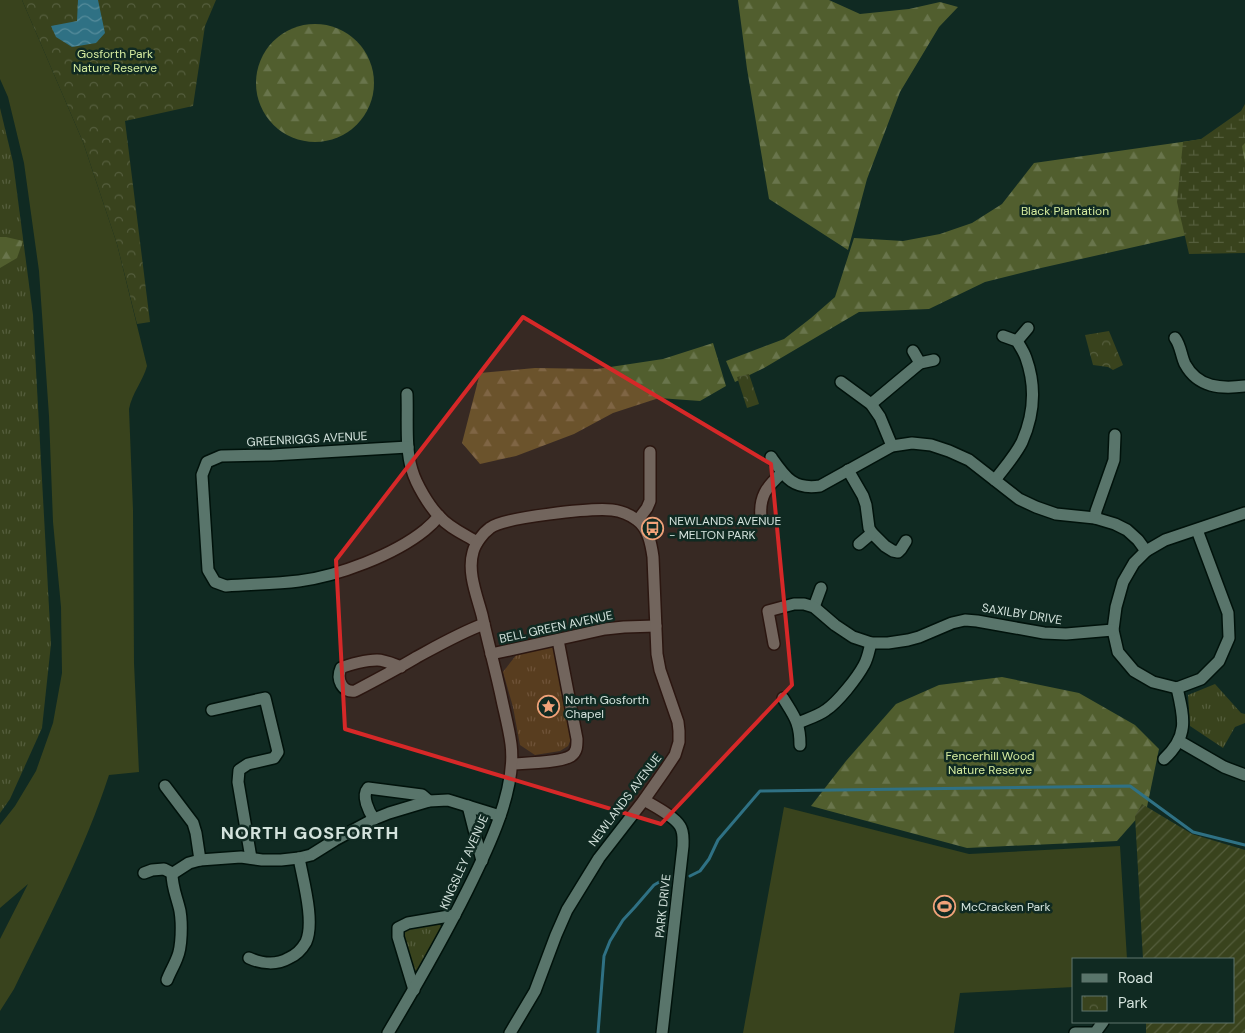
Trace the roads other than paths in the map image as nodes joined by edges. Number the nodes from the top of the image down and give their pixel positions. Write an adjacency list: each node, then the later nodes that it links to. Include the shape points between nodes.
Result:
1 (1028, 328): 3 (street)
2 (1003, 336): 3 (street)
3 (1017, 341): 19 (street, via 1026,357 1033,404 1021,443)
4 (1180, 341): 9 (street, via 1185,364 1194,377 1210,386)
5 (913, 351): 7 (street)
6 (934, 360): 7 (street)
7 (920, 363): 11 (street)
8 (841, 382): 11 (street)
9 (1245, 386)
10 (407, 394): 14 (street)
11 (871, 404): 13 (street)
12 (1115, 435): 23 (street, via 1114,460)
13 (892, 446): 17 (street); 19 (street, via 931,445 969,460)
14 (408, 447): 21 (street, via 412,470 422,493); 21 (street, GREENRIGGS AVENUE, via 221,456 207,462 202,475 208,570 215,582 226,586 300,581 329,575 371,561 408,542)
15 (650, 452): 24 (street, via 650,501)
16 (771, 457): 18 (street)
17 (848, 470): 18 (street, via 820,486 809,488 800,486); 26 (street, via 863,496)
18 (782, 473): 22 (street, via 766,489 760,508)
19 (995, 480): 23 (street, via 1018,499 1036,507 1056,514)
20 (1245, 513): 25 (street)
21 (439, 516): 28 (street)
22 (761, 518)
23 (1095, 518): 30 (street, via 1127,530)
24 (638, 520): 28 (street, via 612,510 521,518 490,527); 34 (street, NEWLANDS AVENUE, via 651,542)
25 (1197, 530): 30 (street, via 1165,540); 41 (street, via 1228,613 1229,638 1219,662 1201,679)
26 (872, 533): 27 (street, via 893,551 902,549); 29 (street)
27 (906, 541)
28 (477, 542): 33 (street, KINGSLEY AVENUE, via 471,563 472,577)
29 (859, 544)
30 (1146, 551): 35 (street, via 1123,582)
31 (820, 588): 32 (street)
32 (814, 607): 37 (street, SAXILBY DRIVE, via 852,637); 38 (street, via 794,604 768,611)
33 (484, 624): 39 (street, KINGSLEY AVENUE); 40 (street, via 466,630)
34 (656, 626): 36 (street, BELL GREEN AVENUE, via 605,629); 51 (street, NEWLANDS AVENUE, via 660,670 680,731 675,755)
35 (1113, 630): 37 (street, SAXILBY DRIVE, via 1044,633 965,620 908,640); 41 (street, via 1118,652 1134,671 1153,682)
36 (558, 640): 39 (street, BELL GREEN AVENUE); 48 (street, via 577,749 571,756 559,760)
37 (871, 642): 44 (street, via 865,664 836,701 826,710)
38 (774, 644)
39 (492, 654): 48 (street, KINGSLEY AVENUE, via 512,746)
40 (401, 666): 40 (street, via 356,691 345,690 340,681 342,668 348,666 374,660)
41 (1177, 688): 45 (street, via 1183,714 1183,729)
42 (783, 698): 44 (street)
43 (212, 710): 56 (street, via 265,698 278,752 274,758 248,764 239,770 238,782)
44 (798, 724): 46 (street)
45 (1178, 741): 47 (street); 49 (street, via 1224,768)
46 (800, 745)
47 (1164, 759)
48 (512, 764): 54 (street, KINGSLEY AVENUE)
49 (1245, 775)
50 (165, 786): 58 (street, via 193,824)
51 (644, 800): 67 (street, NEWLANDS AVENUE, via 599,858 566,910 535,991); 68 (street, PARK DRIVE, via 680,826 683,835)
52 (429, 801): 53 (street, via 448,800); 55 (street); 55 (street, via 422,795 368,788 365,795)
53 (468, 806): 54 (street); 59 (street)
54 (500, 816): 59 (street, KINGSLEY AVENUE)
55 (374, 819): 57 (street)
56 (251, 858): 57 (street); 58 (street)
57 (300, 858): 63 (street, via 309,916 306,943 283,962 257,962)
58 (200, 860): 61 (street)
59 (482, 861): 62 (street, KINGSLEY AVENUE)
60 (144, 873): 61 (street, via 164,869)
61 (172, 873): 64 (street, via 180,912 180,941)
62 (455, 915): 65 (street, KINGSLEY AVENUE); 65 (street, via 408,923 398,928)
63 (249, 958)
64 (168, 980)
65 (414, 990): 66 (street, KINGSLEY AVENUE)
66 (388, 1033)
67 (510, 1033)
68 (662, 1033)
69 (1075, 1033): 70 (street)
70 (1095, 1033)

